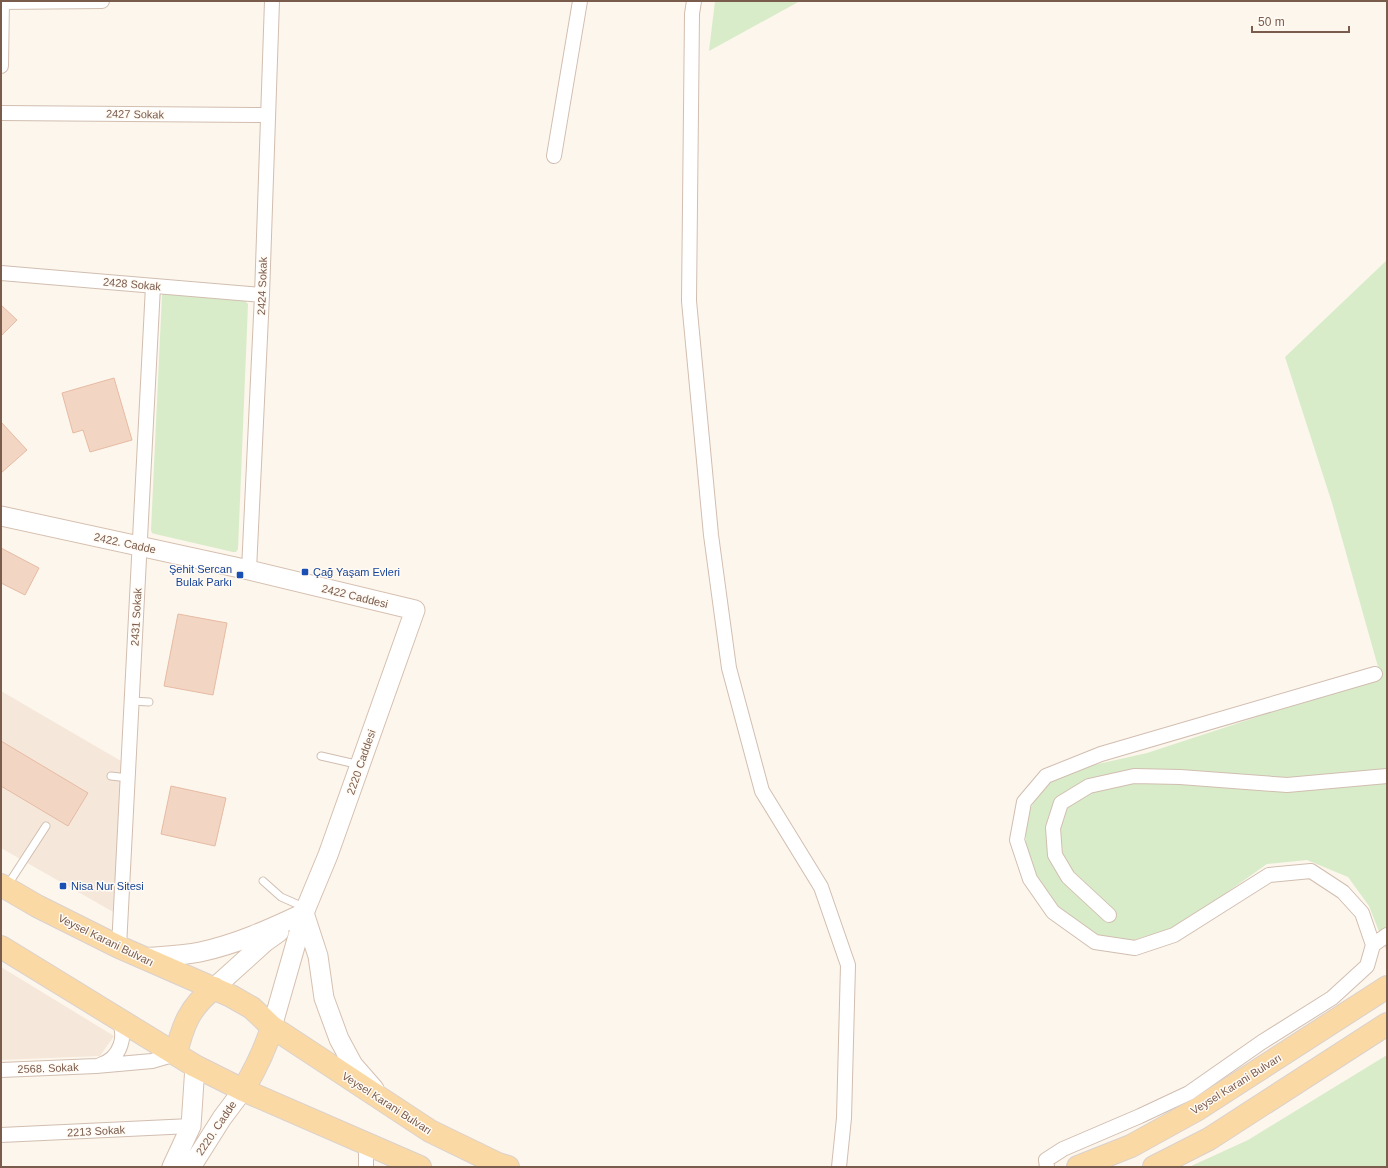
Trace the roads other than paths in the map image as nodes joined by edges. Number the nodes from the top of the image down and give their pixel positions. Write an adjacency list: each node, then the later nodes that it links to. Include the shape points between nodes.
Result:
1 (102, 1): 5 (street)
2 (272, 1): 8 (street, 2424 Sokak)
3 (580, 1): 9 (street)
4 (694, 1): 54 (street, via 689,301 711,535 729,668 762,791 820,887 848,965 844,1118)
5 (2, 2): 6 (street)
6 (1, 66)
7 (1, 113): 8 (street, 2427 Sokak)
8 (268, 116): 12 (street, 2424 Sokak)
9 (554, 156)
10 (1, 273): 11 (street, 2428 Sokak)
11 (153, 286): 12 (street, 2428 Sokak); 14 (street, 2431 Sokak)
12 (262, 295): 15 (street, 2424 Sokak)
13 (1, 516): 14 (street, 2422. Cadde)
14 (140, 546): 15 (street, 2422. Cadde); 18 (street, 2431 Sokak)
15 (249, 570): 16 (street, 2422 Caddesi)
16 (415, 610): 21 (street, 2220 Caddesi)
17 (1375, 674): 31 (street, via 1101,754 1046,776 1024,802 1016,840 1030,879 1053,912 1095,942 1135,948 1174,935 1269,875 1311,871 1343,892 1362,913)
18 (132, 701): 19 (lane); 24 (street, 2431 Sokak)
19 (150, 702)
20 (321, 756): 21 (lane)
21 (360, 766): 28 (street, 2220 Caddesi)
22 (111, 776): 24 (lane)
23 (1387, 776): 29 (street, via 1287,785 1180,776 1134,776 1089,786 1061,803 1053,828 1055,855 1068,877)
24 (128, 778): 33 (street, 2431 Sokak)
25 (46, 826): 27 (lane)
26 (262, 881): 28 (lane, via 281,897)
27 (3, 886): 33 (main road, Veysel Karani Bulvarı)
28 (305, 910): 34 (street, via 272,928 238,942 199,952); 36 (street); 39 (street, 2220 Caddesi); 45 (street, via 318,956 324,998 339,1039 353,1065)
29 (1109, 915)
30 (1387, 935): 31 (street)
31 (1373, 945): 55 (street, via 1367,966 1332,998 1262,1042 1189,1093 1063,1149 1046,1160)
32 (1, 946): 37 (main road)
33 (119, 947): 34 (main road, Veysel Karani Bulvarı)
34 (142, 958): 36 (main road, Veysel Karani Bulvarı)
35 (1387, 987): 56 (main road, Veysel Karani Bulvarı, via 1198,1109 1131,1146)
36 (214, 988): 39 (main road, Veysel Karani Bulvarı, via 252,1008); 40 (main road, via 187,1017)
37 (116, 1017): 40 (main road); 41 (street, 2568. Sokak, via 122,1028 118,1052 108,1061)
38 (1387, 1024): 57 (main road, via 1209,1139)
39 (272, 1027): 44 (main road, via 262,1056); 45 (main road, Veysel Karani Bulvarı)
40 (176, 1054): 41 (street, 2568. Sokak, via 152,1061); 42 (main road)
41 (96, 1066): 43 (street, 2568. Sokak)
42 (195, 1066): 44 (main road); 46 (street, 2220. Cadde)
43 (1, 1070)
44 (243, 1090): 48 (main road); 50 (street, 2220. Cadde)
45 (386, 1102): 53 (main road, Veysel Karani Bulvarı, via 430,1131)
46 (191, 1126): 47 (street, 2213 Sokak); 49 (street, 2220. Cadde)
47 (1, 1135)
48 (366, 1143): 51 (street); 52 (main road)
49 (172, 1167)
50 (191, 1167)
51 (366, 1167)
52 (420, 1167)
53 (508, 1167)
54 (840, 1167)
55 (1047, 1167)
56 (1078, 1167)
57 (1154, 1167)

